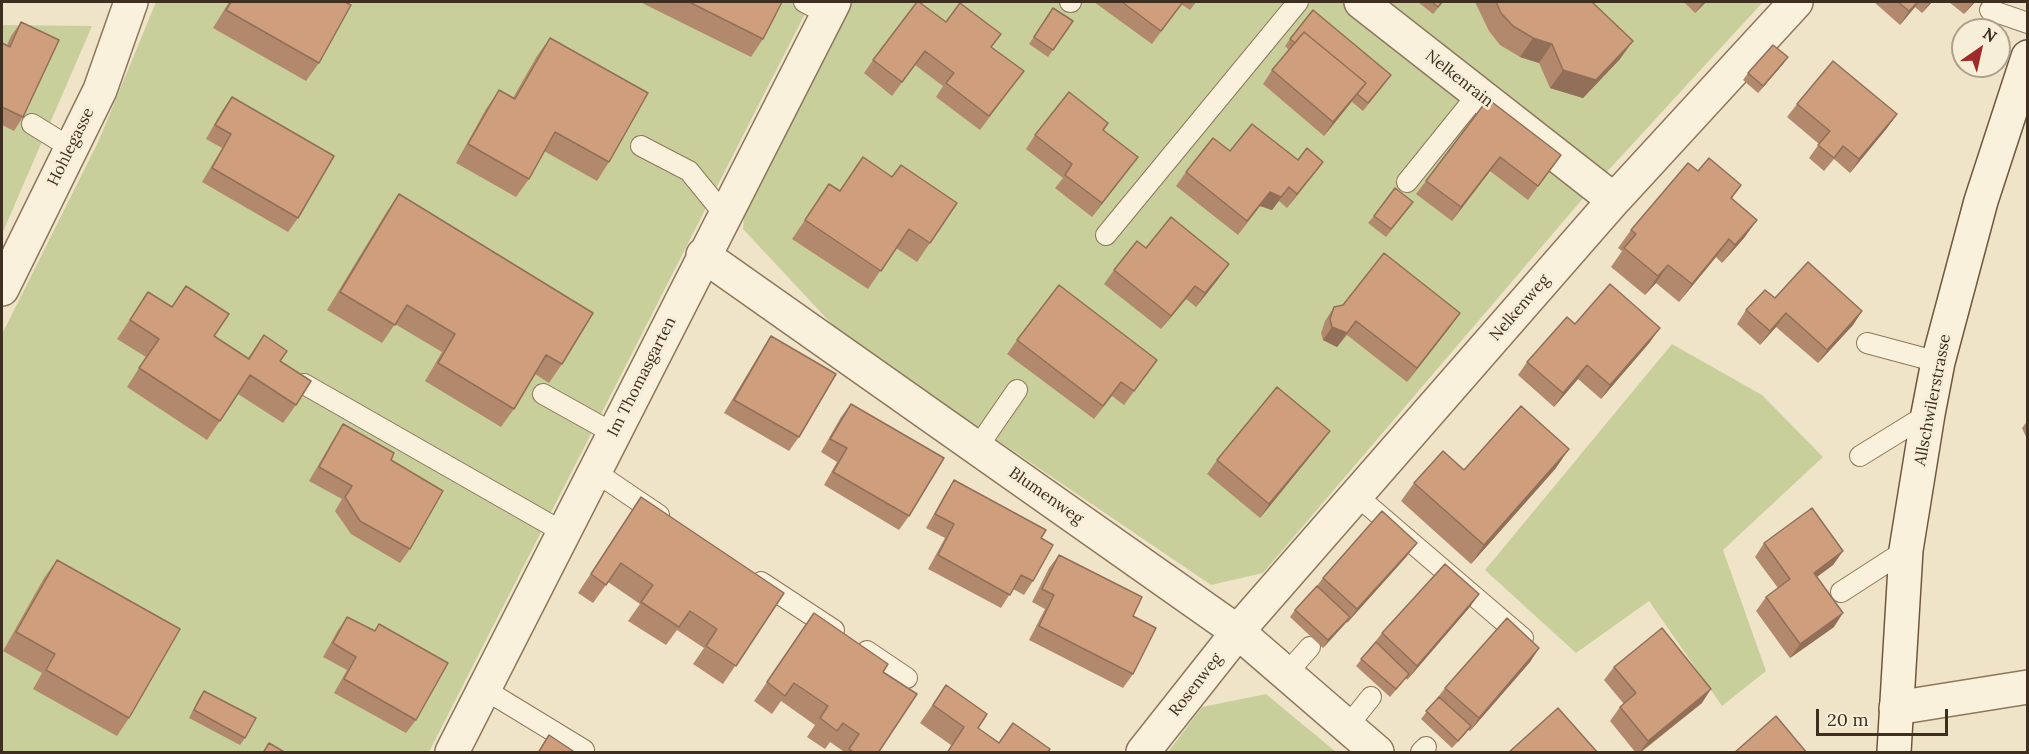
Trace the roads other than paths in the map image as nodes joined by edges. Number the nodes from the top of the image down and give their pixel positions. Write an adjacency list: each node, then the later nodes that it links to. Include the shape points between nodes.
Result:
1 (131, 2): 12 (street, Hohlegasse, via 100,90)
2 (1298, 2): 16 (lane)
3 (1361, 2): 9 (street, Nelkenrain)
4 (822, 6): 15 (street, Im Thomasgarten)
5 (1784, 6): 14 (street, Nelkenweg)
6 (1990, 10): 7 (lane)
7 (2028, 24)
8 (2028, 57): 20 (street, Allschwilerstrasse, via 1981,201)
9 (1478, 94): 13 (lane); 14 (street, Nelkenrain)
10 (32, 124): 12 (lane)
11 (641, 146): 15 (lane, via 689,171)
12 (71, 148): 18 (street, Hohlegasse)
13 (1407, 182)
14 (1614, 200): 29 (street, Nelkenweg)
15 (724, 214): 17 (street, Im Thomasgarten)
16 (1106, 235)
17 (703, 255): 25 (street, Im Thomasgarten); 26 (street, Blumenweg)
18 (2, 289)
19 (1867, 343): 20 (lane)
20 (1938, 362): 24 (street, Allschwilerstrasse)
21 (304, 384): 31 (lane)
22 (1017, 390): 26 (lane)
23 (543, 394): 25 (lane)
24 (1928, 414): 27 (lane); 32 (street, Allschwilerstrasse)
25 (613, 433): 28 (street, Im Thomasgarten)
26 (977, 448): 35 (street, Blumenweg)
27 (1860, 456)
28 (594, 471): 30 (lane); 31 (street, Im Thomasgarten)
29 (1356, 495): 35 (street, Nelkenweg); 37 (lane)
30 (672, 523)
31 (563, 532): 41 (street, Im Thomasgarten)
32 (1906, 550): 34 (lane); 43 (street, Allschwilerstrasse)
33 (750, 575): 39 (lane)
34 (1841, 592)
35 (1244, 625): 38 (street, Blumenweg); 47 (street, Rosenweg)
36 (1310, 647): 38 (lane)
37 (1534, 648)
38 (1286, 674): 44 (street, Blumenweg)
39 (907, 678)
40 (2028, 687): 43 (street)
41 (484, 689): 45 (lane); 46 (street, Im Thomasgarten)
42 (1371, 698): 44 (lane)
43 (1896, 708): 49 (street, Allschwilerstrasse)
44 (1347, 727): 48 (street, Blumenweg)
45 (584, 750)
46 (452, 753)
47 (1143, 753)
48 (1377, 753)
49 (1894, 753)

